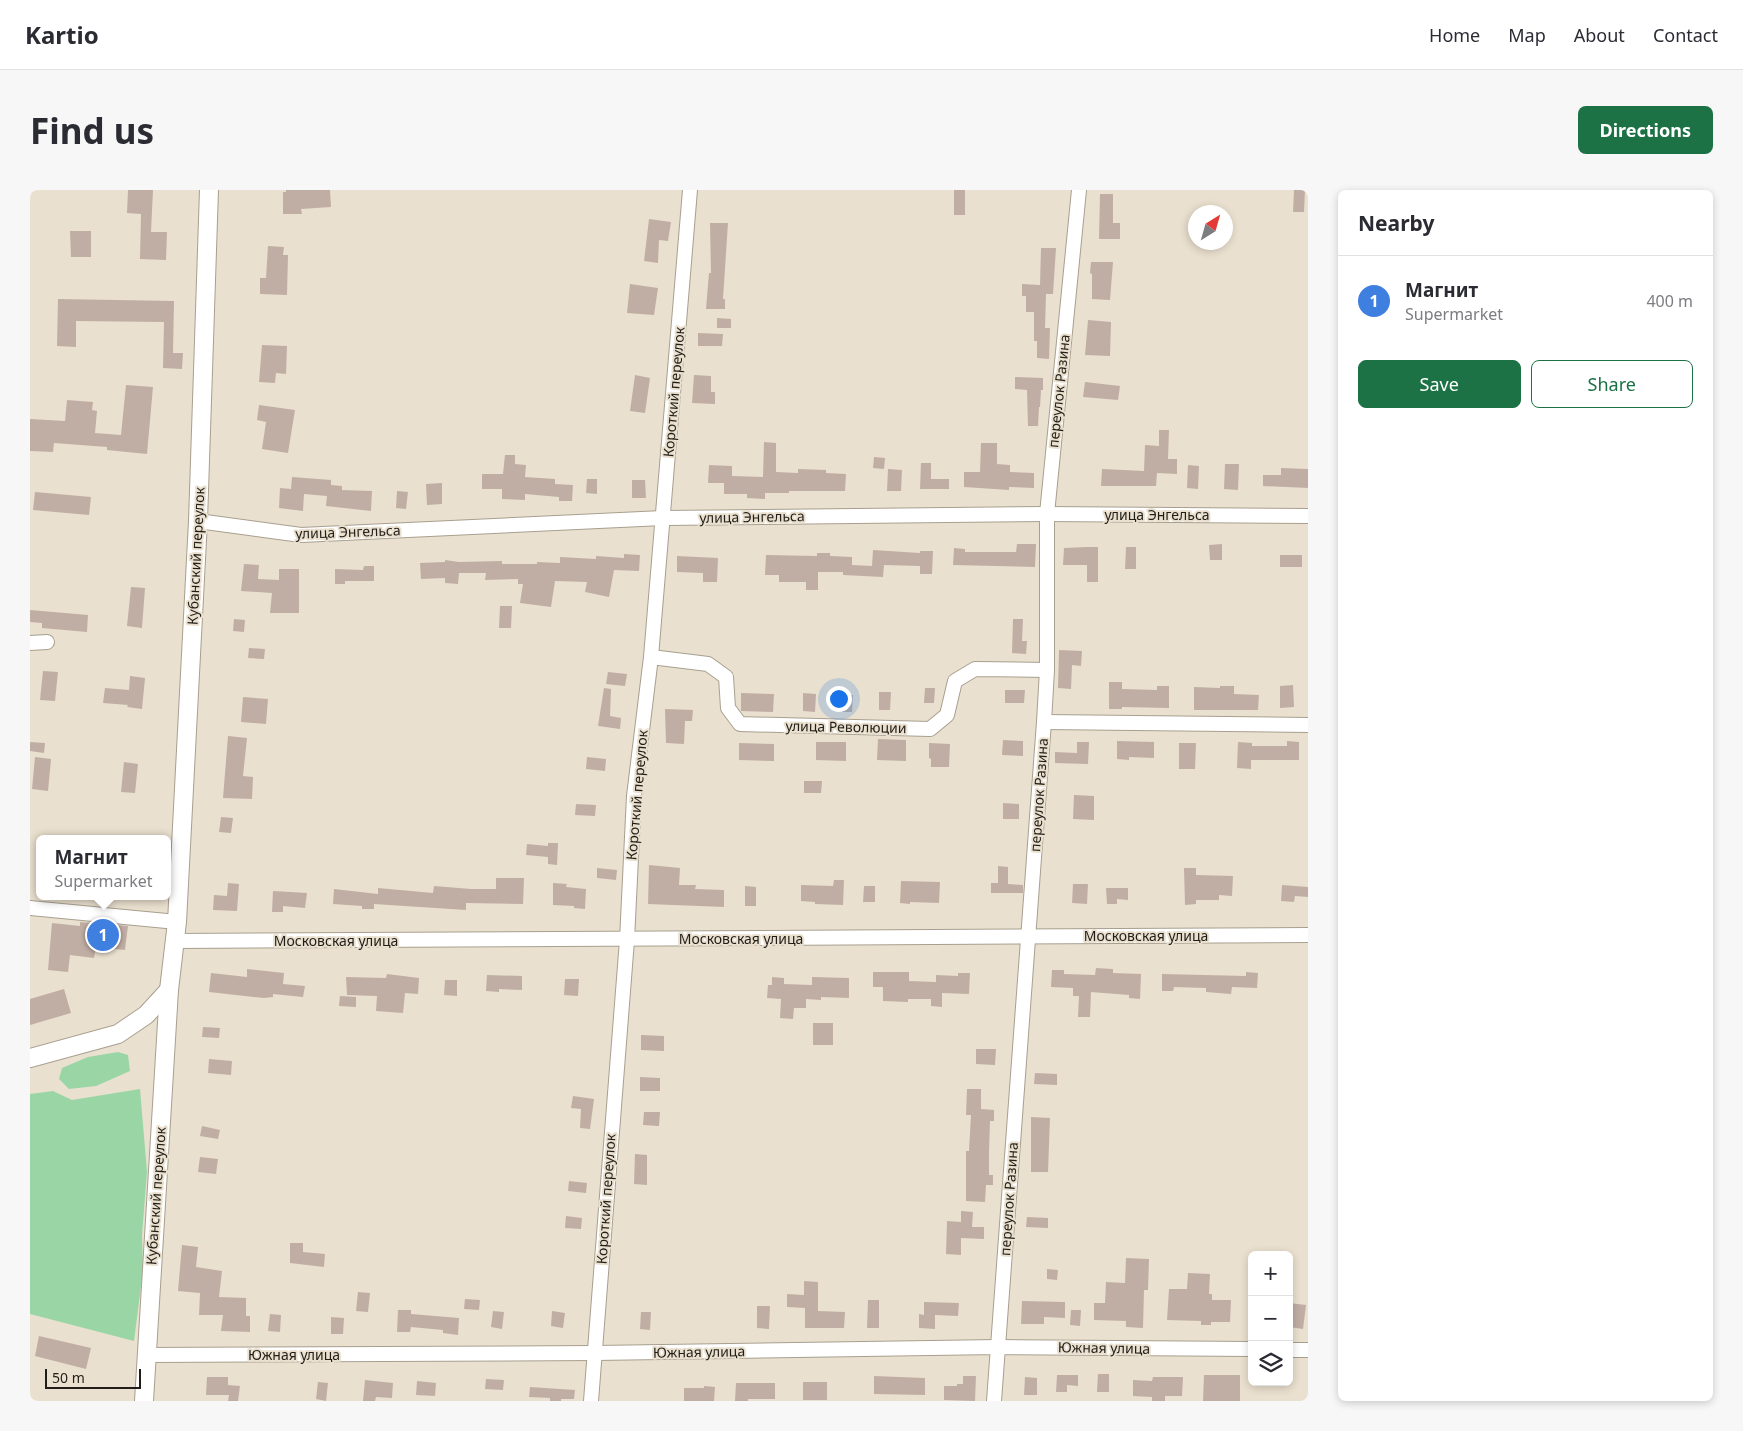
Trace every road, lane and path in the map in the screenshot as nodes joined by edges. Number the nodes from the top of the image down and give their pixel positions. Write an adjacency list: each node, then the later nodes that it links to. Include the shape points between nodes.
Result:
1 (209, 190): 7 (street, Кубанский переулок)
2 (690, 190): 6 (street, Короткий переулок)
3 (1079, 190): 4 (street, переулок Разина)
4 (1047, 514): 5 (street, улица Энгельса); 6 (street, улица Энгельса); 11 (street, переулок Разина)
5 (1308, 516)
6 (663, 518): 7 (street, улица Энгельса, via 300,535); 10 (street, Короткий переулок)
7 (198, 521): 15 (street, Кубанский переулок)
8 (47, 642): 9 (street)
9 (30, 644)
10 (651, 657): 11 (street, улица Революции, via 708,664 726,677 728,708 740,724 930,729 947,715 955,681 975,669); 18 (street, Короткий переулок, via 634,796)
11 (1047, 670): 12 (street, переулок Разина)
12 (1044, 722): 13 (street); 17 (street, переулок Разина)
13 (1308, 725)
14 (30, 908): 15 (street)
15 (177, 922): 19 (street, Кубанский переулок)
16 (1308, 935): 17 (street, Московская улица)
17 (1029, 936): 18 (street, Московская улица); 22 (street, переулок Разина)
18 (626, 940): 19 (street, Московская улица); 26 (street, Короткий переулок)
19 (174, 941): 20 (street, Кубанский переулок)
20 (169, 990): 21 (street, via 146,1015 118,1034); 27 (street, Кубанский переулок)
21 (30, 1058)
22 (998, 1347): 23 (street, Южная улица); 26 (street, Южная улица); 30 (street, переулок Разина)
23 (1248, 1349)
24 (1293, 1350): 25 (street)
25 (1308, 1350)
26 (594, 1353): 27 (street, Южная улица); 29 (street, Короткий переулок)
27 (146, 1355): 28 (street, Кубанский переулок)
28 (144, 1401)
29 (591, 1401)
30 (994, 1401)

